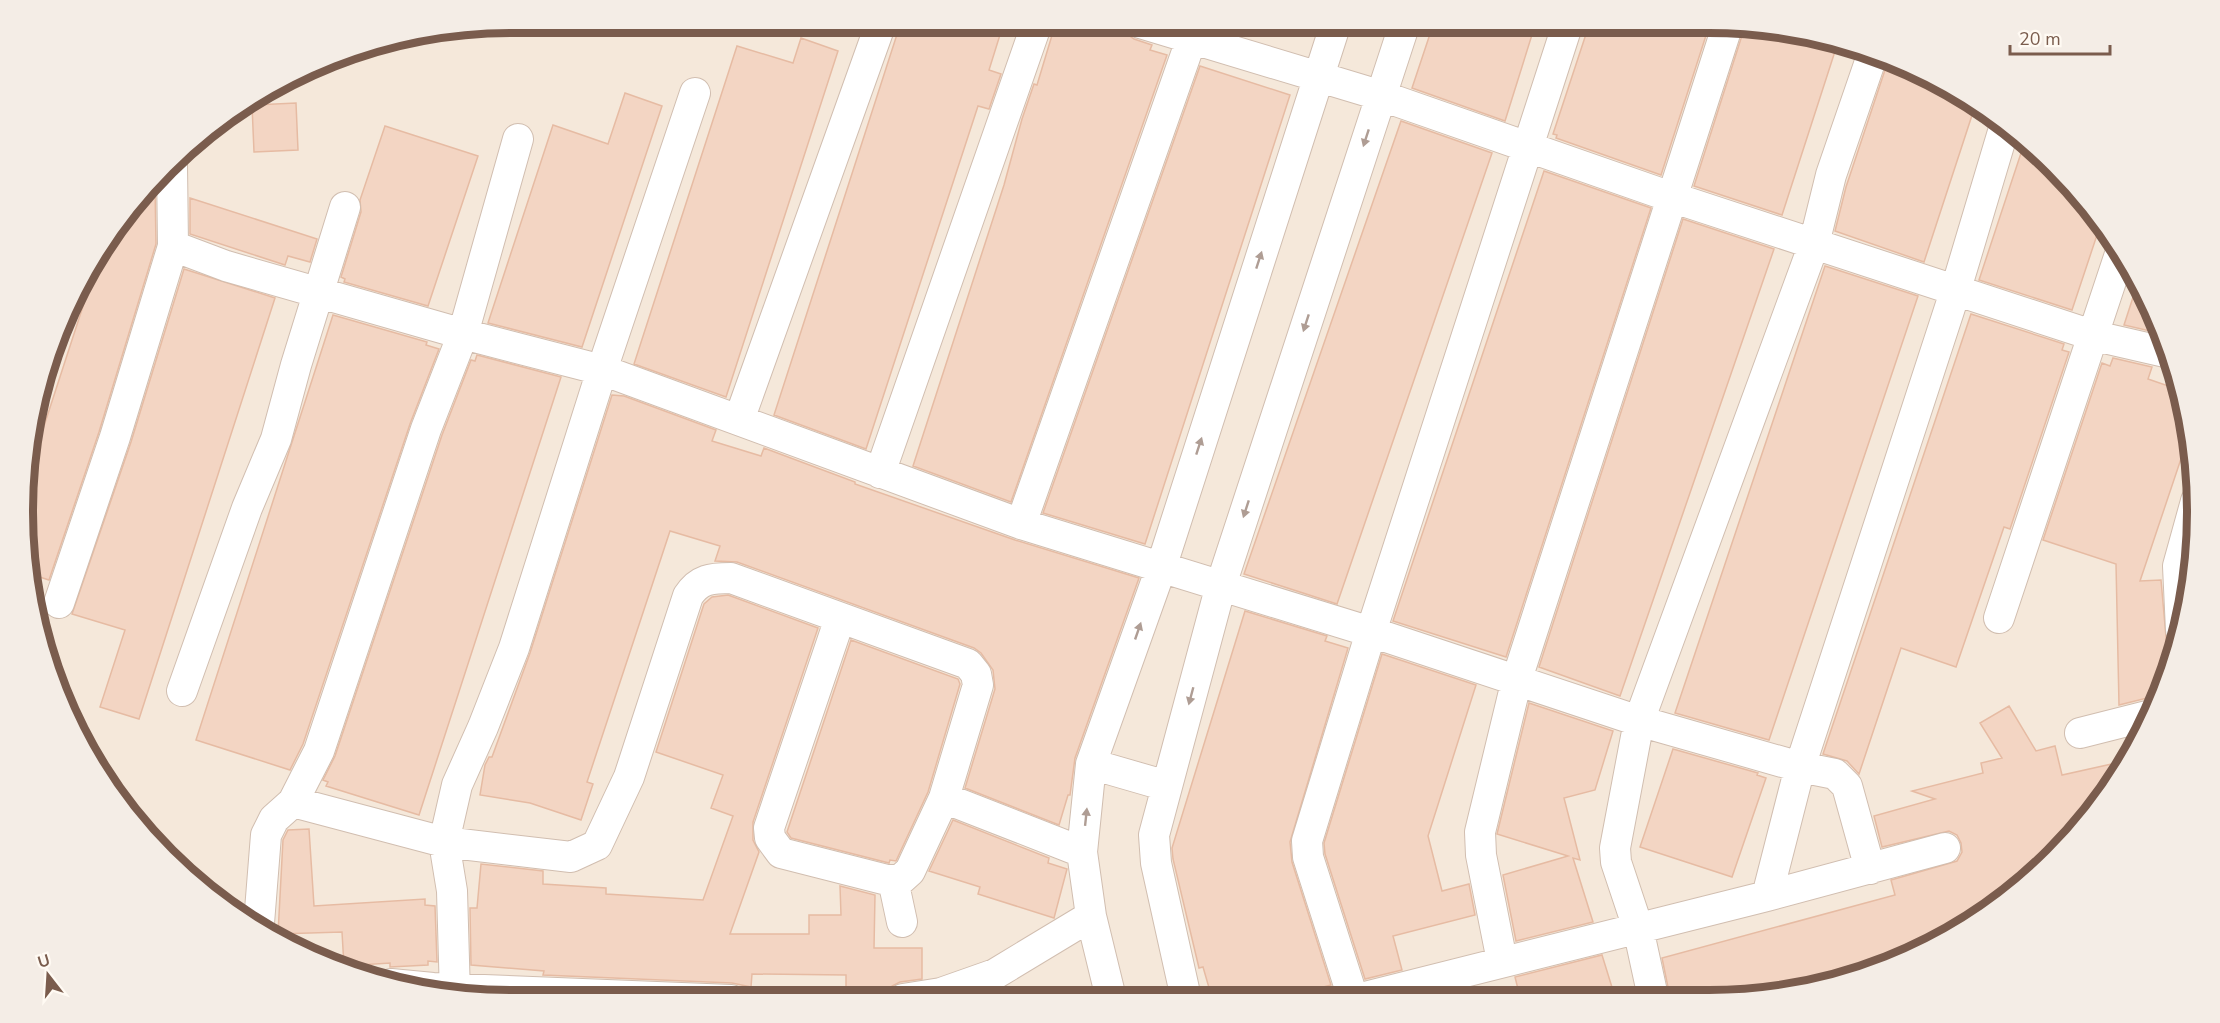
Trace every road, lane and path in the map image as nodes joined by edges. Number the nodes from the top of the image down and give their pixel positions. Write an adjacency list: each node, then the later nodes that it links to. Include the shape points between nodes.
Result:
1 (877, 33): 28 (street)
2 (1033, 33): 29 (street)
3 (1194, 33): 30 (street)
4 (1200, 33): 10 (street)
5 (1332, 33): 10 (street)
6 (1400, 33): 12 (street)
7 (1565, 33): 15 (street)
8 (1725, 34): 17 (street)
9 (1870, 61): 19 (street, via 1831,175)
10 (1317, 76): 12 (street); 32 (street, one-way to 10)
11 (695, 93): 27 (street)
12 (1379, 95): 15 (street); 33 (street, one-way to 33)
13 (2002, 134): 22 (street)
14 (518, 139): 24 (street)
15 (1529, 146): 17 (street); 38 (street)
16 (170, 176): 20 (street)
17 (1674, 198): 19 (street); 39 (street)
18 (345, 207): 23 (street)
19 (1814, 244): 22 (street); 42 (street)
20 (173, 246): 23 (street, via 226,266); 35 (street)
21 (2117, 263): 25 (street)
22 (1956, 289): 25 (street); 45 (street)
23 (319, 291): 24 (street); 40 (street, via 276,439 247,508)
24 (463, 334): 27 (street); 48 (street, via 426,429 320,751)
25 (2095, 336): 26 (street); 37 (street)
26 (2159, 351)
27 (602, 370): 28 (street); 49 (street, via 514,648 457,784)
28 (739, 420): 29 (street)
29 (880, 473): 30 (street)
30 (1021, 524): 32 (street)
31 (2186, 536): 34 (street, via 2178,566)
32 (1161, 568): 33 (street); 44 (street, one-way to 32)
33 (1221, 585): 38 (street); 46 (street, one-way to 46)
34 (2179, 596)
35 (59, 603)
36 (840, 618): 47 (street, via 968,664 976,674 978,685); 49 (street, via 731,578 696,584 688,596 629,777 597,845 571,857); 53 (street, via 769,828 770,838 781,853)
37 (1999, 618)
38 (1371, 632): 39 (street); 64 (street, via 1306,849)
39 (1517, 679): 42 (street); 59 (street, via 1480,832 1480,855)
40 (182, 691)
41 (2141, 718): 43 (street)
42 (1639, 721): 45 (street); 58 (street, via 1615,848)
43 (2080, 732)
44 (1093, 764): 46 (street); 51 (street, one-way to 44)
45 (1800, 767): 52 (street, via 1835,774 1847,786); 54 (street)
46 (1164, 785): 63 (street, via 1154,835 1156,863)
47 (944, 798): 51 (street); 53 (street, via 910,871 900,880)
48 (293, 802): 49 (street); 56 (street, via 274,819 266,835)
49 (444, 842): 60 (street, via 452,891)
50 (1945, 848): 52 (street)
51 (1082, 852): 55 (street)
52 (1870, 869): 54 (street)
53 (893, 880): 57 (street)
54 (1767, 896): 58 (street)
55 (1091, 916): 61 (street, via 995,974); 62 (street)
56 (259, 918)
57 (902, 922)
58 (1638, 928): 59 (street); 66 (street)
59 (1502, 961): 65 (street)
60 (455, 987)
61 (950, 990)
62 (1110, 990)
63 (1184, 990)
64 (1350, 990)
65 (1391, 990)
66 (1651, 990)

